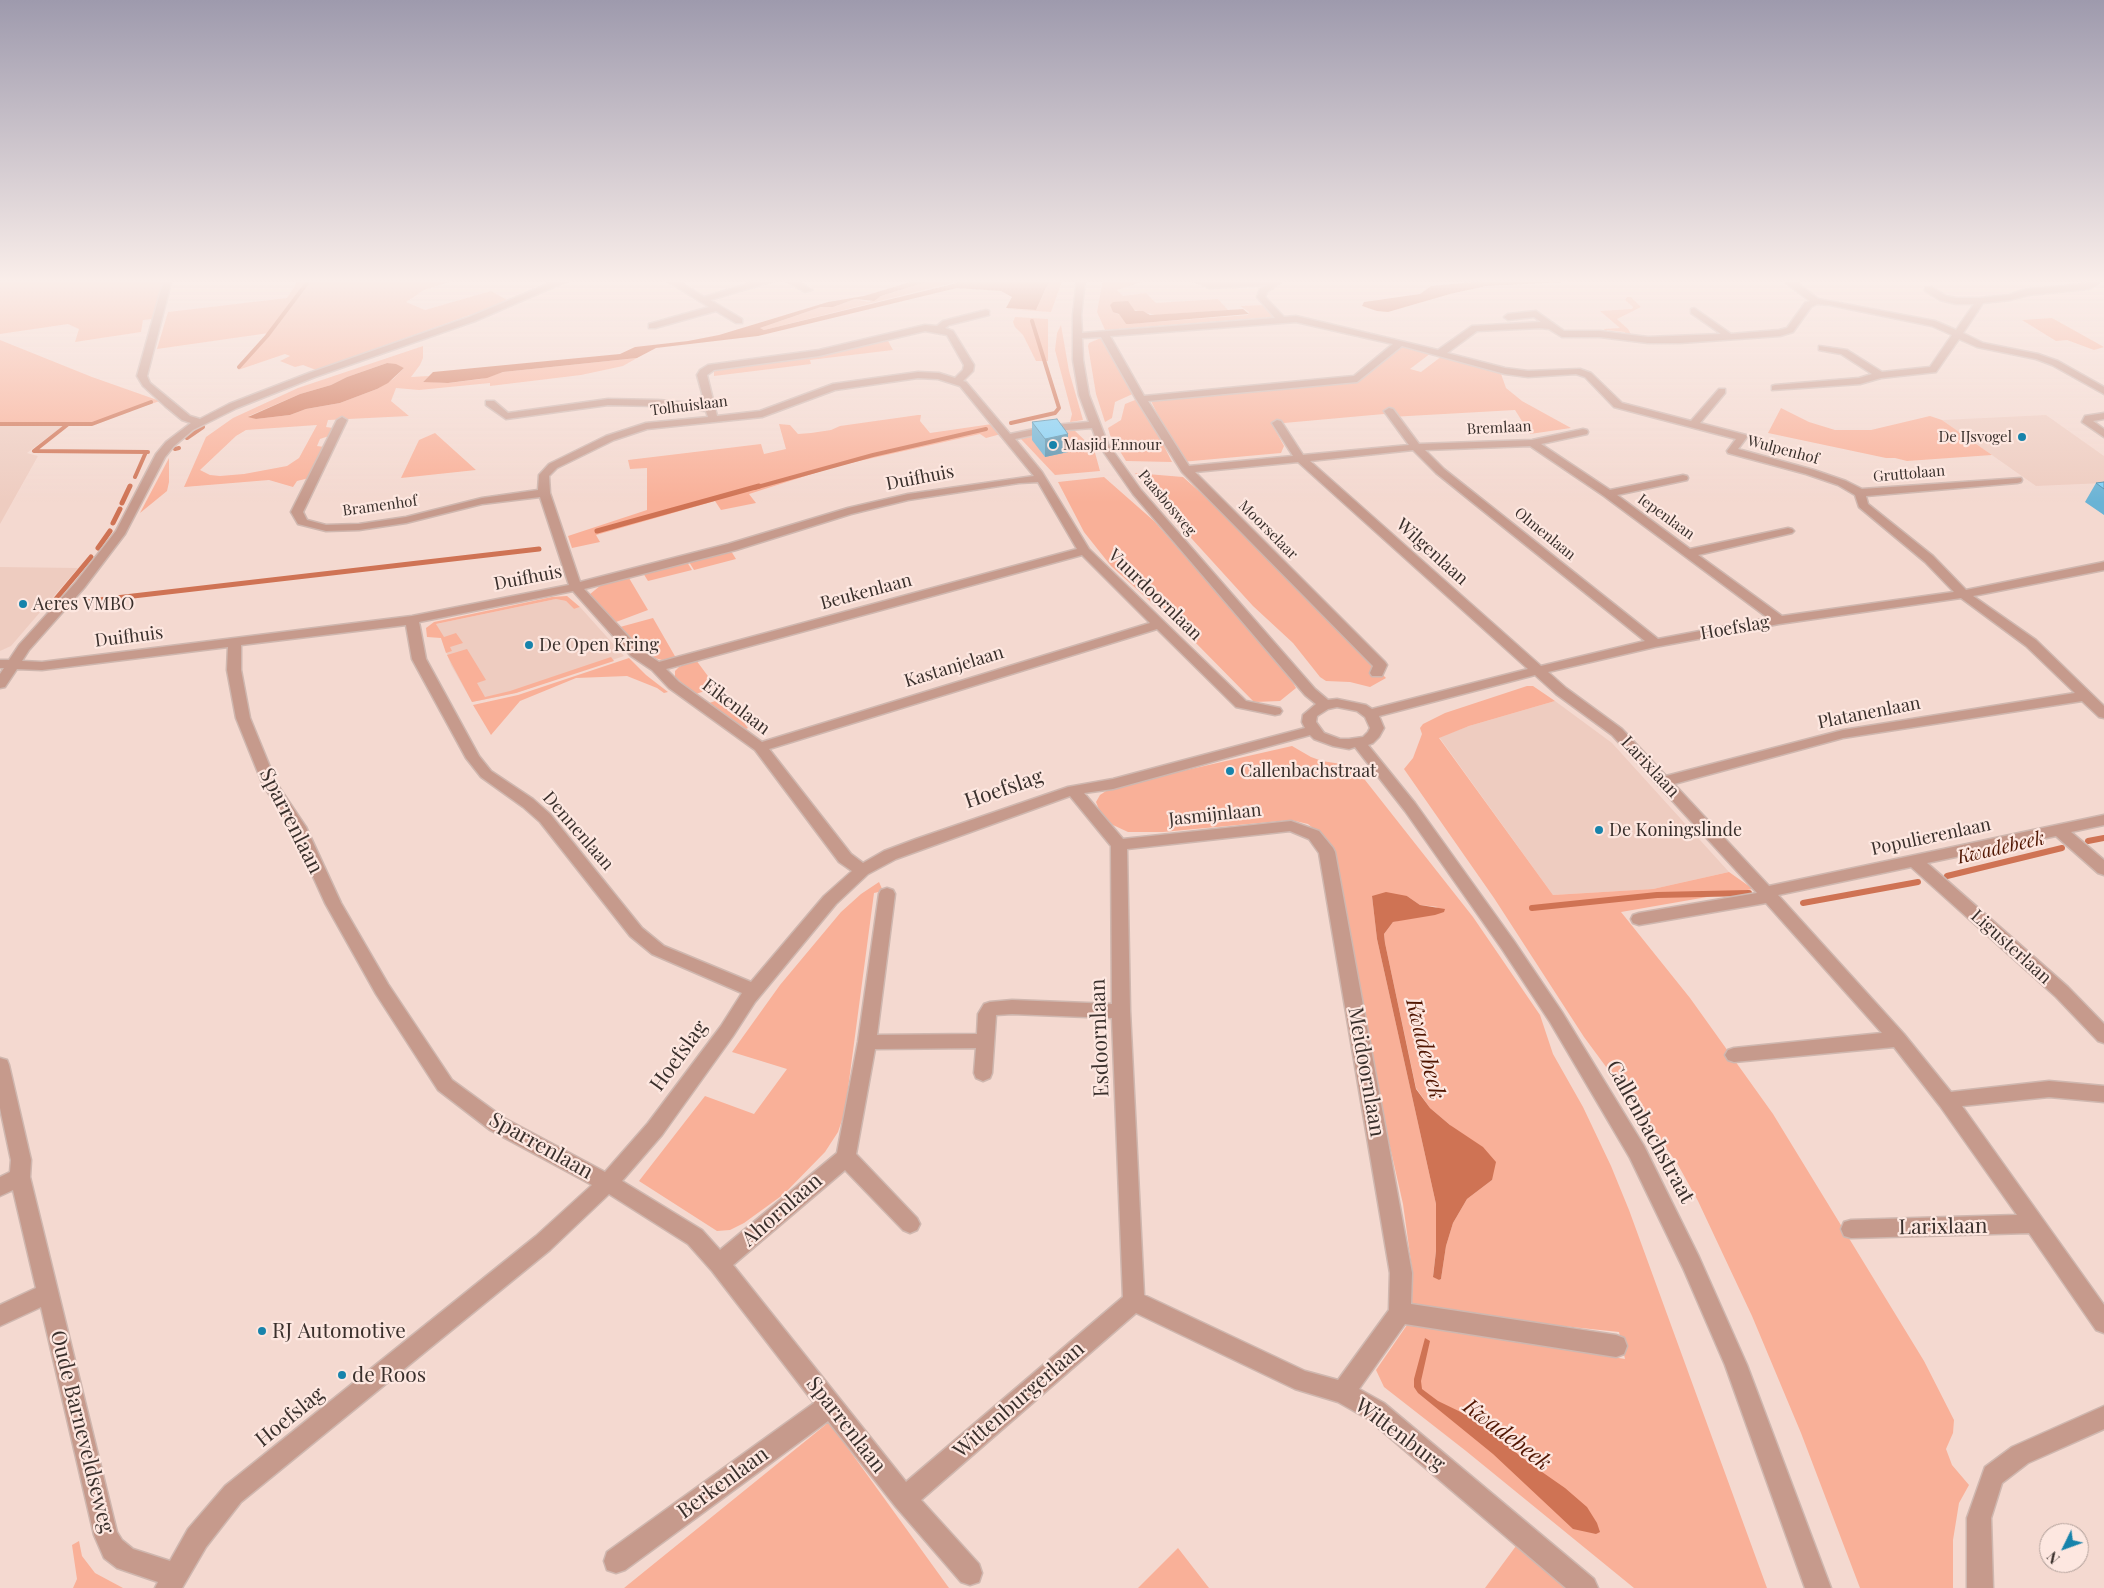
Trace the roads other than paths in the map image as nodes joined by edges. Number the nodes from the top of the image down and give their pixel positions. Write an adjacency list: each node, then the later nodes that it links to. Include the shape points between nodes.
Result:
1 (148, 353): 24 (street, via 142,376 146,384 186,418)
2 (375, 353): 24 (street, via 312,375)
3 (812, 353): 21 (street, via 711,367 702,372)
4 (962, 353): 14 (street, via 969,365 968,371)
5 (1078, 353): 27 (street, Paasbosweg, via 1084,394)
6 (1115, 353): 18 (street, Moorselaar)
7 (1387, 353): 18 (street, via 1357,379)
8 (1437, 353): 12 (street, Wulpenhof)
9 (1846, 353): 13 (street)
10 (1945, 353): 13 (street, via 1933,370)
11 (2022, 353): 17 (street, via 2055,363)
12 (1440, 354): 26 (street, Wulpenhof, via 1528,374 1577,371 1588,375 1618,405)
13 (1880, 375): 15 (street, via 1860,381)
14 (956, 382): 21 (street, Tolhuislaan, via 939,376 918,376 861,382 833,387 762,414); 30 (street, Tolhuislaan, via 963,384)
15 (1775, 388)
16 (1722, 391): 26 (street)
17 (2104, 391)
18 (1141, 399): 36 (street, Moorselaar)
19 (490, 403): 21 (street, via 506,416 608,402 658,403)
20 (1389, 411): 32 (street)
21 (711, 413): 35 (street, Tolhuislaan, via 646,426 610,438)
22 (2104, 416): 29 (street, via 2089,418 2087,422)
23 (342, 420): 40 (street, Bramenhof, via 297,512 302,522 326,528 359,527 406,520 482,500)
24 (200, 422): 54 (street, via 178,436 160,456 121,532 80,585)
25 (1277, 423): 33 (street)
26 (1694, 424): 41 (street, Wulpenhof, via 1742,437 1732,451 1810,472)
27 (1095, 425): 30 (street, via 1054,428); 60 (street, Paasbosweg, via 1103,444 1137,492 1310,692)
28 (1583, 432): 31 (street, Bremlaan)
29 (2104, 434)
30 (1009, 437): 37 (street, Tolhuislaan)
31 (1532, 442): 32 (street, Bremlaan); 42 (street, Iepenlaan)
32 (1416, 448): 33 (street, Bremlaan); 53 (street, Olmenlaan, via 1440,471)
33 (1300, 458): 36 (street, Bremlaan); 56 (street, Wilgenlaan)
34 (542, 463): 35 (street)
35 (553, 466): 40 (street, via 544,475)
36 (1186, 470): 57 (street, Moorselaar, via 1380,665)
37 (1039, 475): 44 (street, Vuurdoornlaan); 47 (street, Duifhuis, via 908,497 848,511 717,551)
38 (1683, 478): 42 (street)
39 (2017, 480): 41 (street, Gruttolaan)
40 (544, 492): 47 (street)
41 (1860, 493): 48 (street, Gruttolaan, via 1863,505 1929,559)
42 (1608, 494): 45 (street, Iepenlaan)
43 (1788, 531): 45 (street)
44 (1084, 551): 51 (street, Vuurdoornlaan); 55 (street, Beukenlaan)
45 (1689, 553): 50 (street, Iepenlaan)
46 (2104, 566): 48 (street, Hoefslag)
47 (576, 586): 49 (street, Duifhuis); 55 (street, Eikenlaan, via 636,653)
48 (1962, 594): 50 (street, Hoefslag); 59 (street, Gruttolaan, via 2031,643)
49 (412, 620): 52 (street, Duifhuis); 79 (street, Dennenlaan, via 419,659 473,758 486,774 545,818 636,932 658,950)
50 (1779, 620): 53 (street, Hoefslag)
51 (1159, 624): 61 (street, Vuurdoornlaan, via 1241,704); 66 (street, Kastanjelaan)
52 (234, 641): 54 (street, Duifhuis, via 42,666); 92 (street, Sparrenlaan, via 234,670 243,718 270,785 298,826 332,903 372,972 445,1085 497,1124)
53 (1655, 643): 56 (street, Hoefslag)
54 (6, 665): 58 (street)
55 (657, 667): 66 (street, Eikenlaan, via 674,684)
56 (1540, 672): 62 (street, Hoefslag); 67 (street, Larixlaan, via 1616,732)
57 (1377, 673)
58 (0, 684)
59 (2084, 696): 63 (street, Gruttolaan); 67 (street, Platanenlaan, via 1843,734)
60 (1325, 704): 62 (street, via 1349,704); 64 (street, via 1310,715)
61 (1275, 711)
62 (1370, 714): 65 (street, via 1377,728 1368,740)
63 (2104, 714)
64 (1313, 730): 65 (street, via 1333,742); 68 (street, Hoefslag, via 1113,784)
65 (1359, 743): 112 (street, Callenbachstraat, via 1410,807 1508,945 1556,1017 1637,1152 1692,1264 1736,1365)
66 (760, 746): 75 (street, Eikenlaan, via 846,858)
67 (1663, 782): 77 (street, Larixlaan)
68 (1073, 790): 72 (street); 75 (street, Hoefslag, via 922,843)
69 (2104, 820): 70 (street, Populierenlaan)
70 (2060, 830): 73 (street, Populierenlaan); 74 (street)
71 (1314, 835): 72 (street, Jasmijnlaan, via 1291,826); 100 (street, Meidoornlaan, via 1327,852 1401,1273)
72 (1119, 845): 80 (street, Esdoornlaan)
73 (1915, 861): 77 (street, Populierenlaan); 81 (street, Ligusterlaan, via 2062,992)
74 (2104, 869)
75 (862, 870): 79 (street, Hoefslag, via 830,900)
76 (887, 894): 83 (street)
77 (1768, 894): 78 (street); 82 (street, Larixlaan)
78 (1639, 919)
79 (755, 991): 92 (street, Hoefslag, via 655,1129)
80 (1121, 1011): 84 (street, via 990,1009); 99 (street, Esdoornlaan)
81 (2104, 1036)
82 (1898, 1039): 85 (street); 89 (street, Larixlaan)
83 (868, 1042): 84 (street); 90 (street)
84 (986, 1042): 87 (street)
85 (1734, 1055)
86 (0, 1064): 91 (street, Oude Barneveldseweg, via 21,1160)
87 (983, 1074)
88 (2104, 1094): 89 (street, via 2042,1090)
89 (1947, 1100): 95 (street, Larixlaan)
90 (846, 1157): 94 (street); 97 (street, Ahornlaan)
91 (20, 1178): 93 (street); 98 (street, Oude Barneveldseweg)
92 (608, 1183): 97 (street, Sparrenlaan, via 695,1237); 110 (street, Hoefslag, via 535,1249 233,1494 197,1538)
93 (0, 1187)
94 (910, 1224)
95 (2035, 1224): 96 (street, Larixlaan); 102 (street, Larixlaan)
96 (1851, 1229)
97 (719, 1264): 105 (street, Sparrenlaan)
98 (48, 1293): 101 (street); 110 (street, Oude Barneveldseweg, via 106,1535 113,1549 126,1559)
99 (1134, 1300): 104 (street, Wittenburg, via 1303,1381); 107 (street, Wittenburgerlaan)
100 (1400, 1313): 103 (street); 104 (street)
101 (0, 1316)
102 (2104, 1323)
103 (1616, 1346)
104 (1342, 1392): 111 (street, Wittenburg, via 1376,1411)
105 (830, 1404): 107 (street, Sparrenlaan); 108 (street, Berkenlaan)
106 (2104, 1418): 113 (street, via 2020,1455 1993,1475 1979,1518)
107 (904, 1499): 109 (street, Sparrenlaan)
108 (616, 1560)
109 (970, 1573)
110 (172, 1581)
111 (1585, 1588)
112 (1818, 1588)
113 (1980, 1588)

